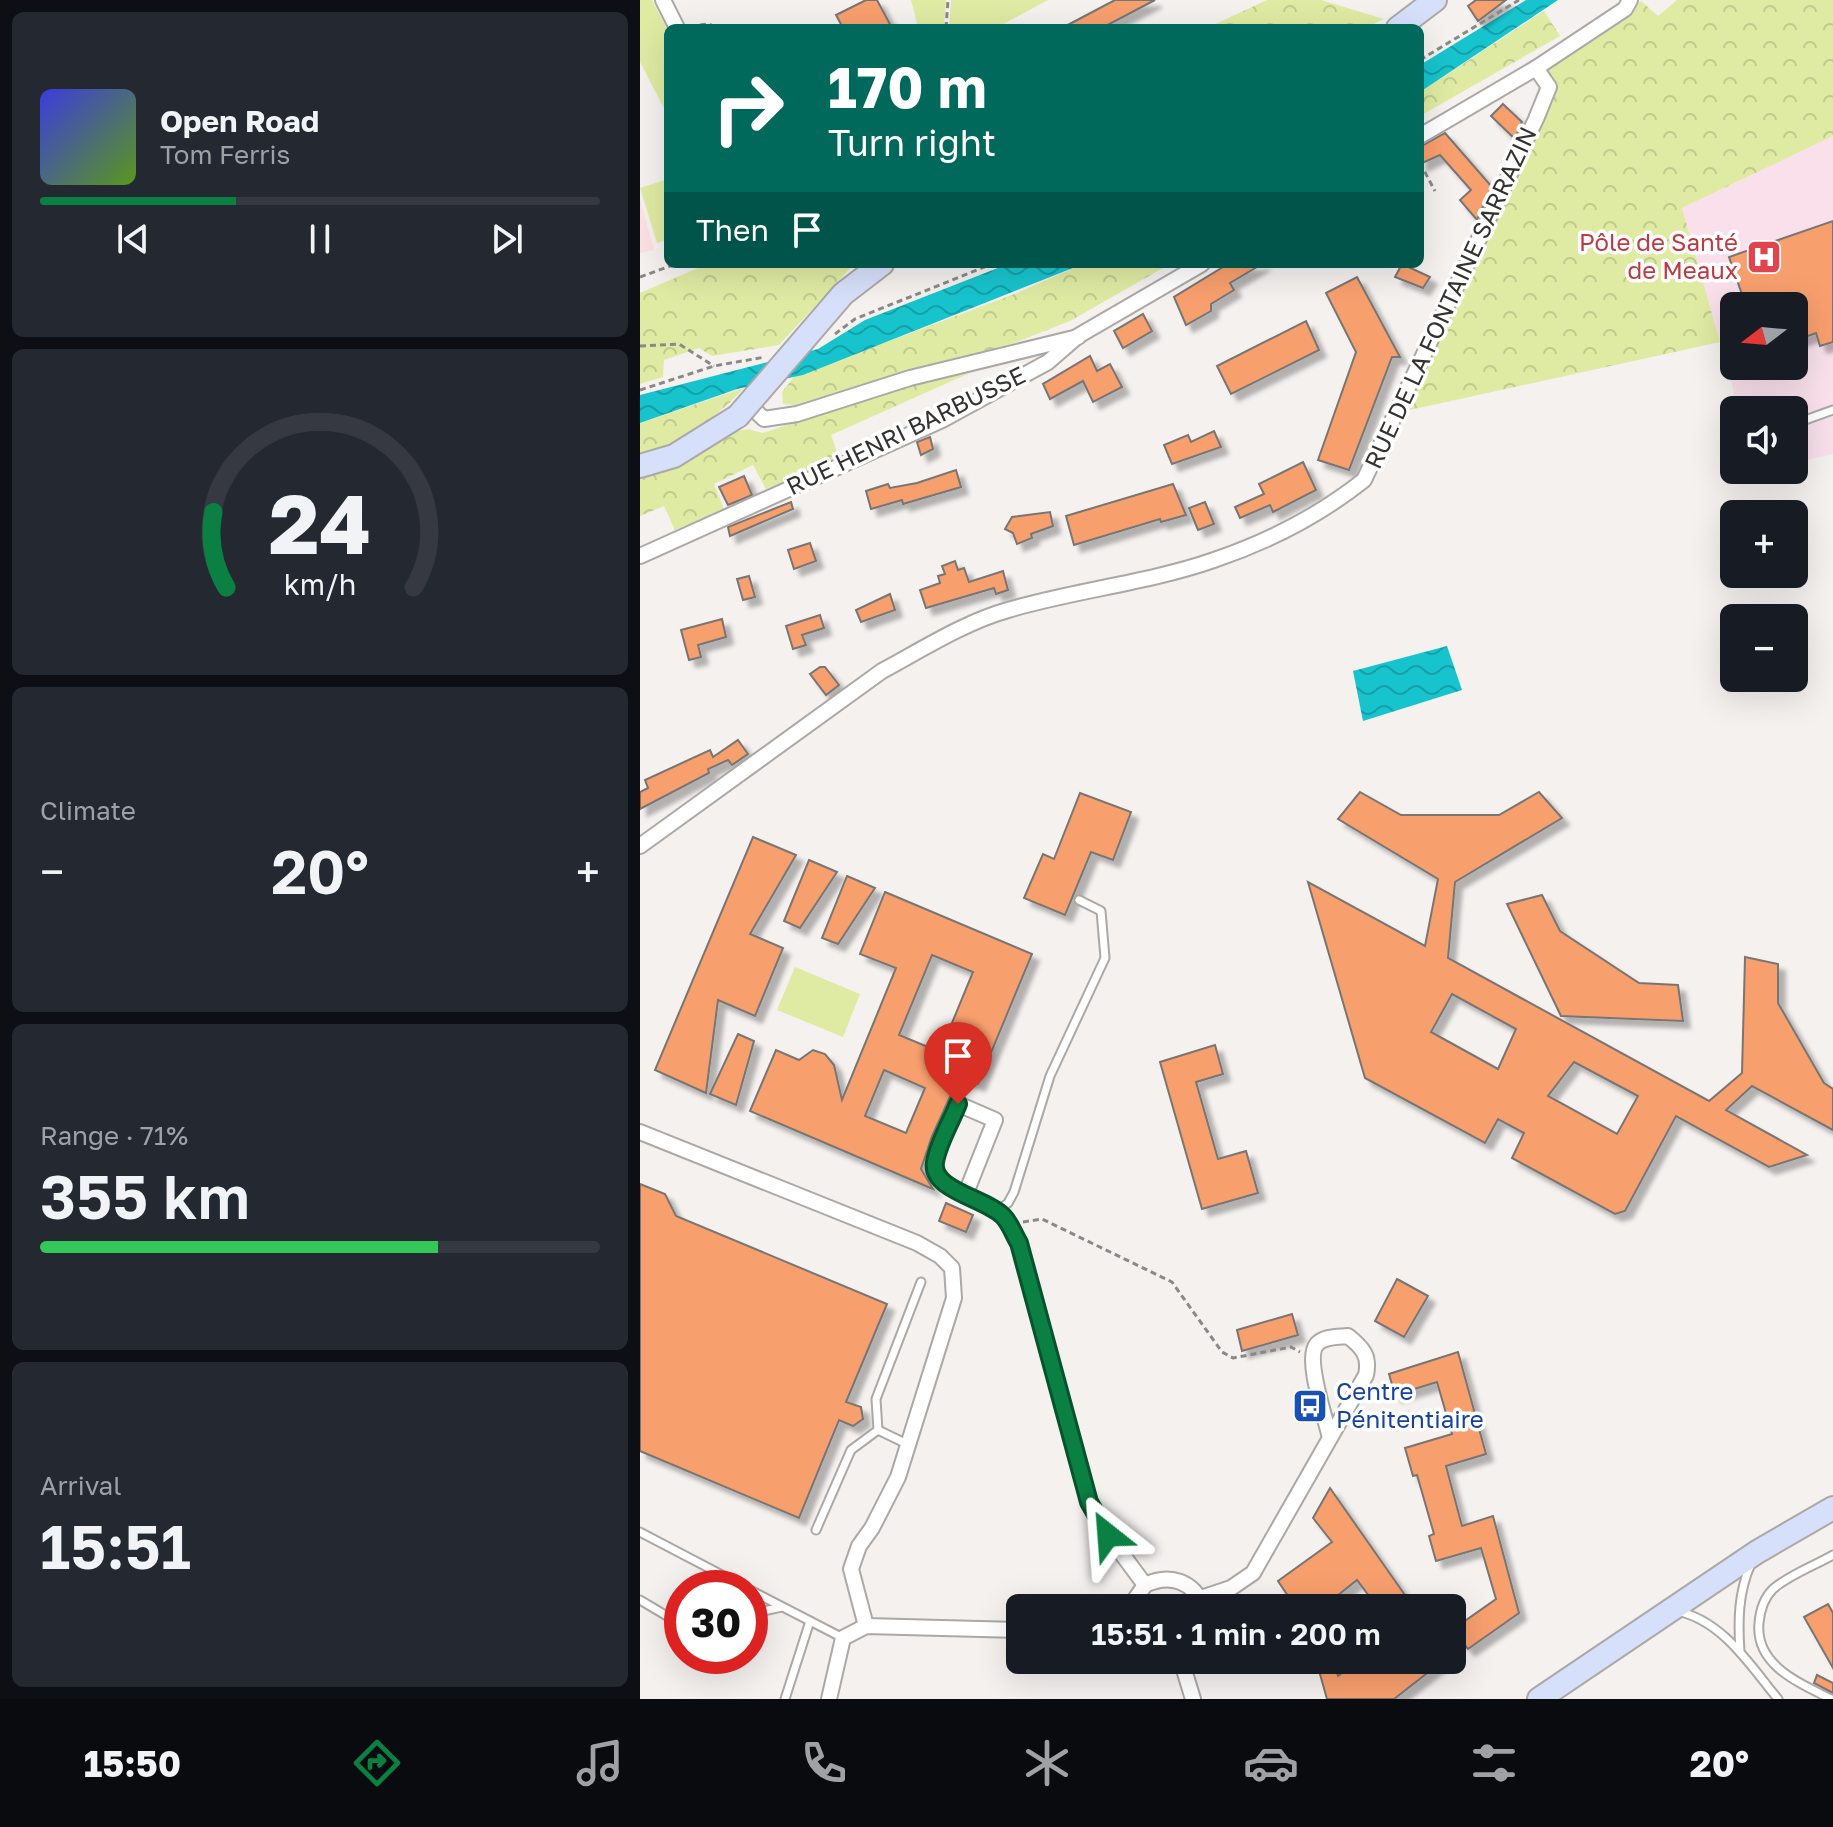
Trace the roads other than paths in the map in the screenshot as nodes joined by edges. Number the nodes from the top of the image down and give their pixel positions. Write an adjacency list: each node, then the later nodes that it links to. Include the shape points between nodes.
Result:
1 (663, 0): 4 (street)
2 (1435, 0): 5 (main road)
3 (1630, 0): 6 (street, via 1625,9)
4 (675, 24)
5 (1403, 24)
6 (1536, 68): 7 (street); 16 (street, RUE DE LA FONTAINE SARRAZIN, via 1549,87 1536,119 1364,480 1302,521 1214,560 1005,610 921,650 882,671)
7 (1424, 134)
8 (877, 268): 11 (main road, bridge, via 843,294)
9 (1195, 268): 10 (street, RUE HENRI BARBUSSE)
10 (1078, 336): 11 (street, via 910,378 797,414 764,419); 15 (street, RUE HENRI BARBUSSE, via 1048,362 942,420)
11 (743, 410): 14 (main road, via 674,456)
12 (1833, 410): 13 (lane)
13 (1808, 419)
14 (640, 466)
15 (640, 556)
16 (640, 846)
17 (1079, 900): 20 (lane, via 1101,911 1105,958 1050,1076 1014,1192)
18 (640, 1132): 24 (street, via 917,1243 952,1268 954,1298)
19 (966, 1193): 19 (street, via 943,1186 934,1164 958,1104 995,1120); 20 (street)
20 (997, 1211): 31 (street, via 1019,1243 1089,1502)
21 (921, 1282): 22 (lane, via 876,1399)
22 (878, 1430): 24 (lane); 26 (lane, via 851,1450)
23 (1330, 1438): 23 (street, via 1369,1361 1362,1346 1348,1336 1317,1344 1311,1358); 34 (street, via 1253,1573)
24 (908, 1444): 42 (street, via 898,1477 851,1569)
25 (1833, 1508): 28 (main road)
26 (816, 1530)
27 (640, 1532): 30 (lane)
28 (1757, 1552): 38 (main road); 45 (lane, via 1742,1590)
29 (1833, 1555): 52 (lane, via 1772,1590 1760,1610 1758,1635 1780,1671)
30 (712, 1570)
31 (1145, 1585): 32 (street); 33 (street, via 1182,1581)
32 (1139, 1594)
33 (1194, 1594)
34 (1219, 1594)
35 (640, 1600): 40 (lane)
36 (768, 1600): 37 (lane)
37 (782, 1607): 39 (lane); 41 (lane)
38 (1671, 1609): 45 (lane, via 1707,1620); 50 (main road)
39 (768, 1610)
40 (664, 1614)
41 (810, 1621): 44 (lane); 47 (lane)
42 (866, 1626): 43 (street); 44 (street)
43 (1006, 1630)
44 (843, 1638): 48 (street)
45 (1740, 1652): 51 (lane)
46 (1185, 1674): 49 (street)
47 (785, 1699)
48 (829, 1699)
49 (1193, 1699)
50 (1539, 1699)
51 (1778, 1699)
52 (1831, 1699)

